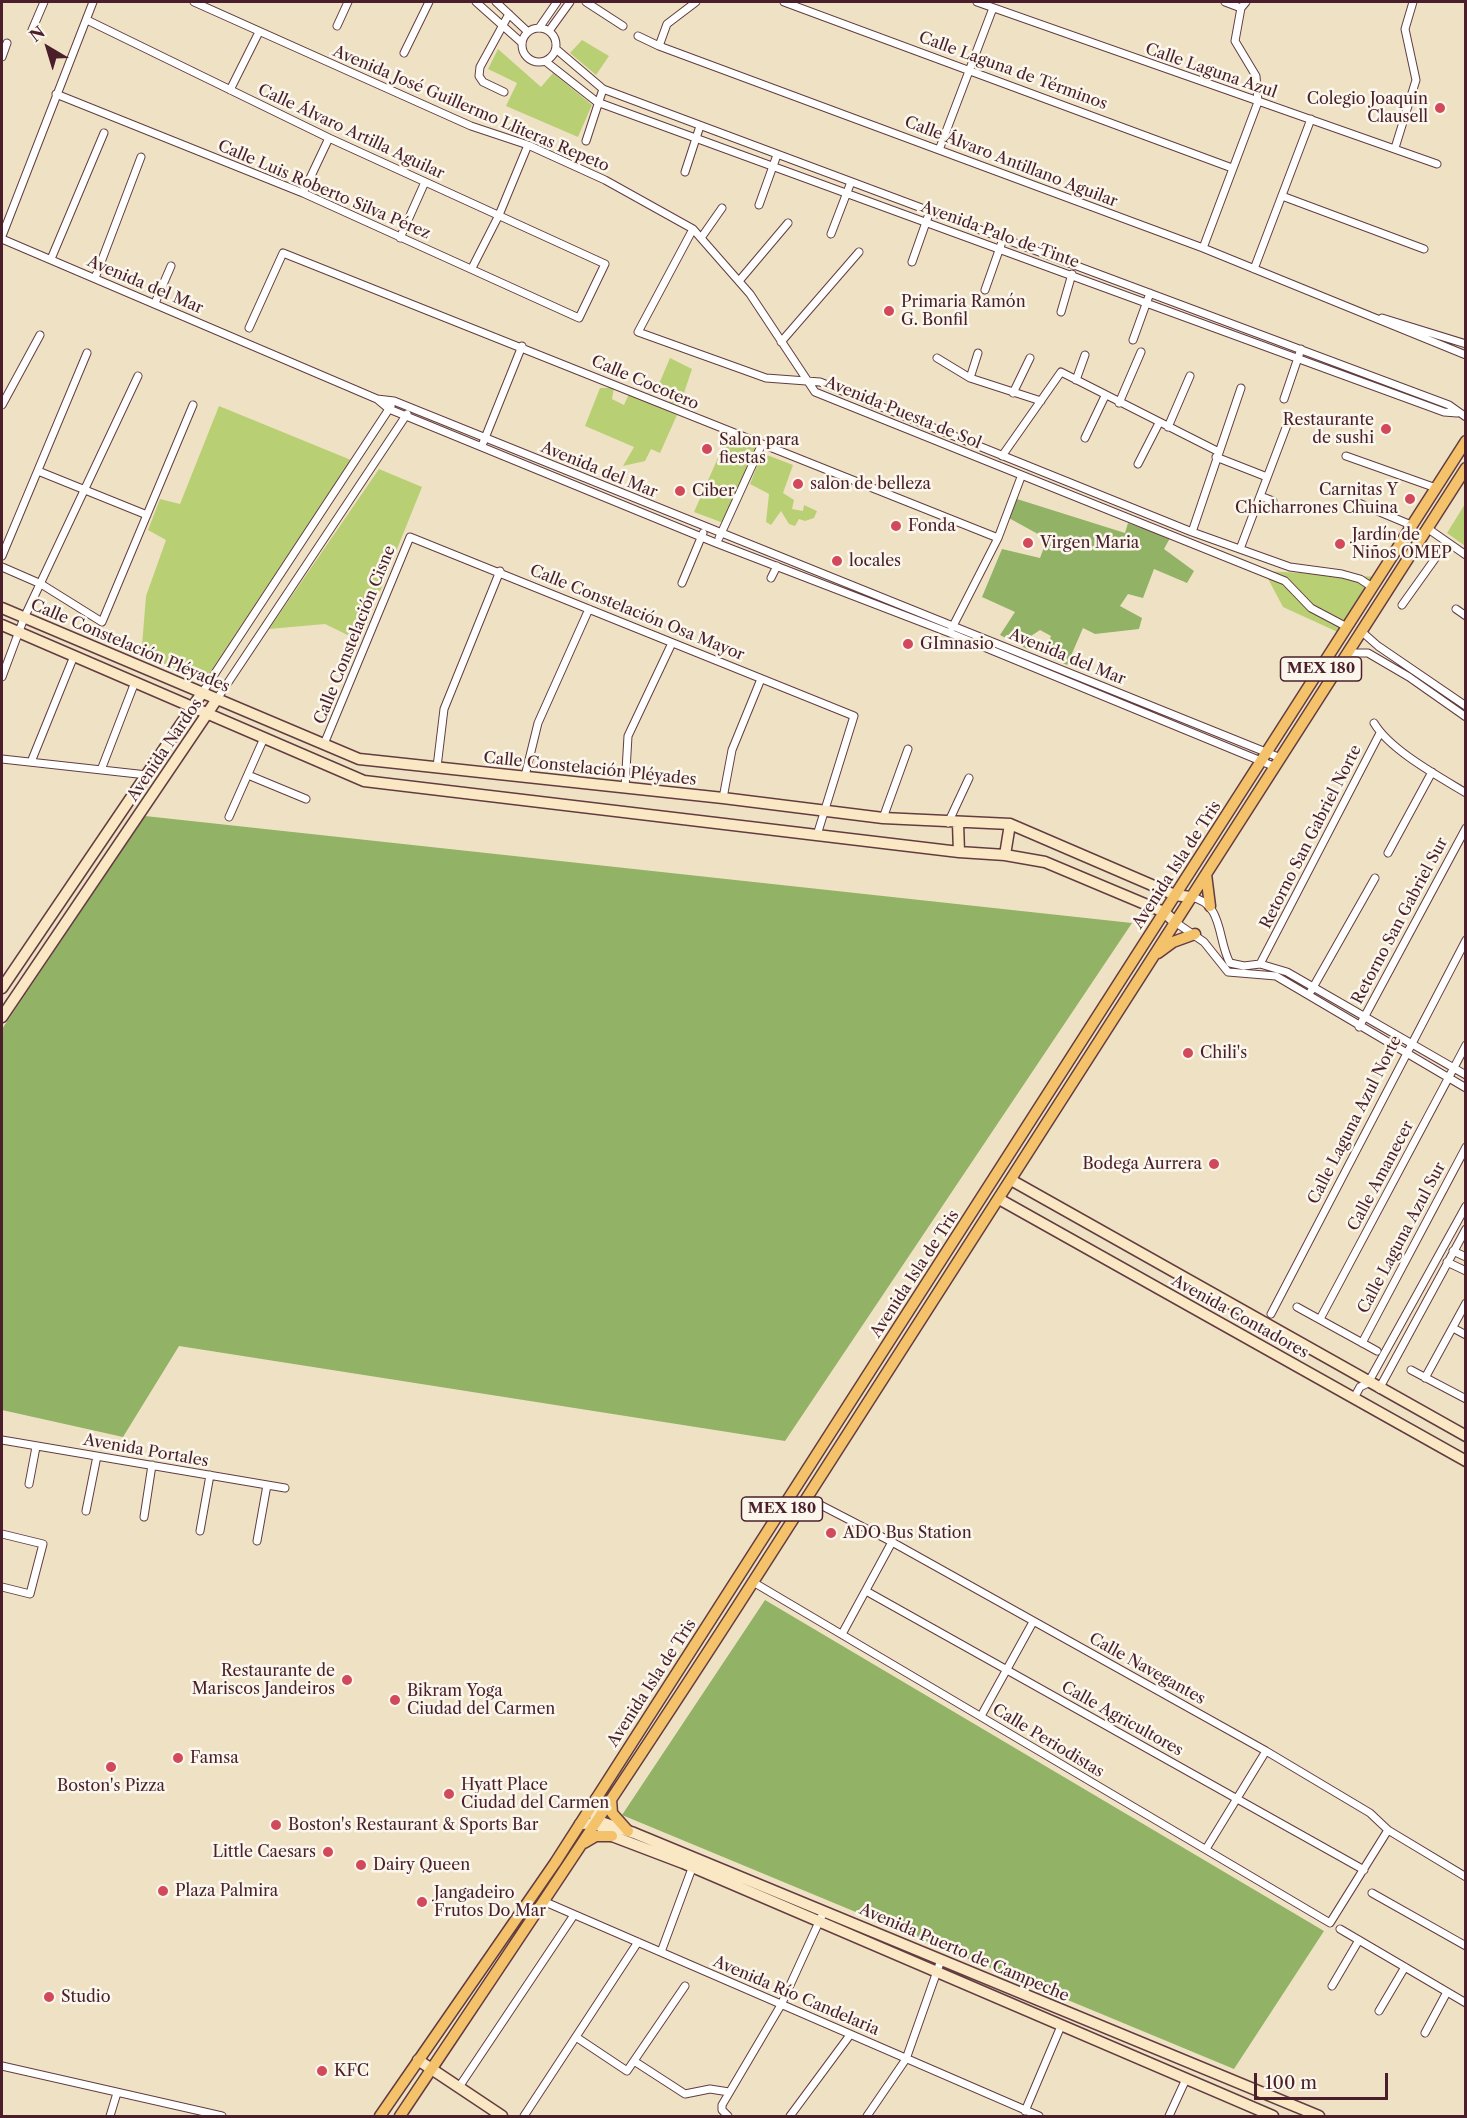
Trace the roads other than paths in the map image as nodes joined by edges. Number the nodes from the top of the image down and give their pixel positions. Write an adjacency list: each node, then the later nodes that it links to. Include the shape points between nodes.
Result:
1 (44, 2): 24 (street)
2 (93, 2): 19 (street)
3 (194, 2): 26 (street, Avenida José Guillermo Lliteras Repeto)
4 (348, 2): 21 (street)
5 (429, 2): 33 (street)
6 (476, 2): 20 (street)
7 (496, 2): 18 (street)
8 (557, 2): 23 (street)
9 (570, 2): 25 (street)
10 (586, 2): 22 (street)
11 (696, 2): 31 (street, via 667,24)
12 (784, 2): 36 (street, Calle Laguna de Términos)
13 (976, 2): 17 (street, Calle Laguna Azul)
14 (1225, 2): 16 (street)
15 (1413, 2): 50 (street, via 1405,29 1416,80)
16 (1243, 5): 42 (street, via 1235,41 1256,76)
17 (993, 8): 36 (street); 42 (street, Calle Laguna Azul)
18 (509, 14): 20 (street); 27 (street)
19 (87, 20): 38 (street, Calle Álvaro Artilla Aguilar); 40 (street)
20 (502, 25): 30 (street); 39 (street, via 479,76)
21 (336, 26)
22 (623, 26)
23 (539, 28): 25 (street); 27 (street)
24 (32, 30)
25 (549, 31): 32 (street)
26 (259, 32): 38 (street); 49 (street, Avenida José Guillermo Lliteras Repeto, via 471,126)
27 (528, 32): 30 (street)
28 (638, 36): 31 (street, Calle Álvaro Antillano Aguilar)
29 (7, 43): 34 (street)
30 (522, 43): 35 (street, via 529,58)
31 (659, 46): 51 (street, Calle Álvaro Antillano Aguilar)
32 (556, 49): 35 (street); 37 (street, Avenida Palo de Tinte)
33 (404, 53)
34 (2, 57)
35 (545, 61): 41 (street, Avenida Palo de Tinte)
36 (969, 69): 51 (street); 56 (street, Calle Laguna de Términos)
37 (603, 89): 41 (street); 44 (street, Avenida Palo de Tinte)
38 (230, 90): 46 (street, Calle Álvaro Artilla Aguilar)
39 (504, 92)
40 (56, 94): 60 (street, Calle Luis Roberto Silva Pérez); 71 (street)
41 (597, 102): 47 (street, Avenida Palo de Tinte); 48 (street)
42 (1258, 102): 43 (street, Calle Laguna Azul); 56 (street)
43 (1311, 119): 50 (street, Calle Laguna Azul); 62 (street)
44 (700, 126): 47 (street); 52 (street, Avenida Palo de Tinte)
45 (104, 133): 79 (street)
46 (329, 138): 58 (street, Calle Álvaro Artilla Aguilar); 60 (street)
47 (696, 138): 55 (street, Avenida Palo de Tinte); 57 (street)
48 (586, 141)
49 (528, 145): 66 (street); 69 (street, Avenida José Guillermo Lliteras Repeto, via 605,180)
50 (1395, 148): 54 (street, Calle Laguna Azul)
51 (939, 150): 75 (street, Calle Álvaro Antillano Aguilar)
52 (777, 155): 55 (street); 59 (street, Avenida Palo de Tinte)
53 (141, 157): 86 (street)
54 (1437, 164)
55 (773, 167): 61 (street, Avenida Palo de Tinte); 63 (street)
56 (1232, 168): 75 (street)
57 (685, 172)
58 (425, 182): 66 (street, Calle Álvaro Artilla Aguilar); 72 (street)
59 (851, 182): 61 (street); 65 (street, Avenida Palo de Tinte)
60 (303, 193): 72 (street, Calle Luis Roberto Silva Pérez)
61 (847, 194): 68 (street, Avenida Palo de Tinte); 70 (street)
62 (1282, 196): 76 (street); 84 (street)
63 (759, 205)
64 (722, 208): 73 (street)
65 (930, 211): 68 (street); 74 (street, Avenida Palo de Tinte)
66 (498, 215): 83 (street); 94 (street, Calle Álvaro Artilla Aguilar, via 605,264)
67 (788, 223): 87 (street)
68 (926, 223): 77 (street, Avenida Palo de Tinte); 80 (street)
69 (693, 229): 73 (street, Avenida José Guillermo Lliteras Repeto); 115 (street, via 638,332 766,378)
70 (831, 234)
71 (2, 238): 79 (street, Avenida del Mar)
72 (400, 238): 83 (street, Calle Luis Roberto Silva Pérez)
73 (701, 238): 87 (street, Avenida José Guillermo Lliteras Repeto)
74 (1003, 238): 77 (street); 81 (street, Avenida Palo de Tinte)
75 (1203, 248): 84 (street, Calle Álvaro Antillano Aguilar)
76 (1424, 249)
77 (1000, 250): 85 (street, Avenida Palo de Tinte); 88 (street)
78 (859, 252): 100 (street)
79 (51, 259): 86 (street, Avenida del Mar)
80 (912, 262)
81 (1075, 265): 85 (street); 89 (street, Avenida Palo de Tinte)
82 (171, 266): 90 (street)
83 (472, 268): 94 (street, Calle Luis Roberto Silva Pérez)
84 (1254, 269): 93 (street, Calle Álvaro Antillano Aguilar)
85 (1071, 276): 91 (street, Avenida Palo de Tinte); 92 (street)
86 (95, 278): 90 (street, Avenida del Mar)
87 (739, 281): 100 (street, Avenida José Guillermo Lliteras Repeto)
88 (986, 290)
89 (1150, 293): 91 (street); 95 (street, Avenida Palo de Tinte)
90 (155, 303): 120 (street, Avenida del Mar)
91 (1146, 303): 97 (street, Avenida Palo de Tinte); 99 (street)
92 (1061, 312)
93 (1374, 317): 101 (street, Calle Álvaro Antillano Aguilar); 108 (street, Calle Álvaro Antillano Aguilar)
94 (579, 318)
95 (1226, 321): 97 (street); 103 (street, Avenida Palo de Tinte)
96 (249, 328): 102 (street, Calle Cocotero, via 283,253)
97 (1223, 331): 111 (street, Avenida Palo de Tinte)
98 (40, 335): 126 (street)
99 (1133, 340)
100 (781, 342): 115 (street, Avenida José Guillermo Lliteras Repeto)
101 (1466, 344)
102 (522, 346): 139 (street); 142 (street, Calle Cocotero)
103 (1301, 349): 111 (street); 131 (street, Avenida Palo de Tinte, via 1449,405)
104 (87, 352): 151 (street)
105 (1141, 352): 125 (street)
106 (978, 353): 114 (street)
107 (1085, 355): 116 (street)
108 (1466, 355)
109 (938, 358): 114 (street)
110 (1030, 358): 118 (street)
111 (1297, 358): 122 (street); 131 (street, Avenida Palo de Tinte, via 1444,411)
112 (138, 376): 155 (street)
113 (1190, 376): 137 (street)
114 (970, 378): 118 (street)
115 (805, 380): 121 (street, Avenida Puesta de Sol); 130 (street, Avenida Puesta de Sol, via 814,392)
116 (1076, 380): 119 (street); 124 (street, via 1061,372)
117 (1241, 388): 145 (street)
118 (1013, 393): 124 (street)
119 (1105, 396): 125 (street); 140 (street)
120 (377, 399): 123 (street, Avenida del Mar); 129 (street, Avenida del Mar)
121 (865, 399): 130 (street); 136 (street, Avenida Puesta de Sol)
122 (1284, 399)
123 (394, 401): 128 (street, Avenida del Mar); 129 (street, Avenida Nardos)
124 (1041, 401): 146 (street)
125 (1119, 403): 135 (street)
126 (2, 405)
127 (193, 405): 159 (street)
128 (410, 408): 132 (street, Avenida Nardos); 139 (street, Avenida del Mar)
129 (389, 409): 132 (street, Avenida del Mar); 204 (street, Avenida Nardos)
130 (860, 410): 138 (street, Avenida Puesta de Sol)
131 (1457, 412): 134 (street, Avenida Palo de Tinte)
132 (406, 416): 143 (street, Avenida del Mar); 205 (street, Avenida Nardos)
133 (1290, 417): 153 (street)
134 (1466, 417)
135 (1159, 423): 137 (street); 149 (street)
136 (929, 425): 138 (street); 144 (street, Avenida Puesta de Sol)
137 (1168, 427): 145 (street)
138 (925, 436): 148 (street, Avenida Puesta de Sol)
139 (484, 438): 143 (street); 161 (street, Avenida del Mar)
140 (1085, 438)
141 (1466, 441): 154 (main road, Avenida Isla de Tris / MEX 180)
142 (761, 446): 164 (street); 167 (street, Calle Cocotero)
143 (481, 448): 166 (street, Avenida del Mar)
144 (985, 448): 146 (street, Avenida Puesta de Sol); 148 (street)
145 (1217, 454): 153 (street); 163 (street)
146 (1002, 456): 163 (street, Avenida Puesta de Sol)
147 (1346, 456): 154 (street)
148 (980, 459): 152 (street, Avenida Puesta de Sol)
149 (1138, 464)
150 (1466, 468): 162 (main road, Avenida Isla de Tris / MEX 180)
151 (38, 471): 155 (street); 172 (street)
152 (1021, 477): 167 (street); 178 (street, Avenida Puesta de Sol)
153 (1267, 477): 156 (street)
154 (1436, 488): 160 (main road, Avenida Isla de Tris / MEX 180)
155 (85, 490): 159 (street); 180 (street)
156 (1260, 496): 157 (street); 170 (street)
157 (1273, 501)
158 (1356, 502): 160 (street)
159 (147, 515): 180 (street, via 102,622)
160 (1411, 525): 181 (main road, Avenida Isla de Tris / MEX 180)
161 (705, 528): 164 (street, Avenida del Mar); 166 (street)
162 (1427, 528): 168 (street); 182 (main road, Avenida Isla de Tris / MEX 180)
163 (1191, 531): 170 (street, Avenida Puesta de Sol)
164 (721, 534): 169 (street); 191 (street, Avenida del Mar)
165 (410, 537): 176 (street, Calle Constelación Osa Mayor); 213 (street, Calle Constelación Cisne)
166 (702, 537): 169 (street, Avenida del Mar); 179 (street)
167 (998, 538): 191 (street)
168 (1447, 542): 171 (street); 183 (street)
169 (716, 543): 173 (street, Avenida del Mar)
170 (1240, 549): 175 (street, Avenida Puesta de Sol)
171 (1466, 555)
172 (2, 556)
173 (777, 566): 177 (street); 191 (street, Avenida del Mar)
174 (2, 567): 180 (street)
175 (1290, 567): 178 (street); 181 (street, Avenida Puesta de Sol, via 1342,574)
176 (500, 571): 185 (street, Calle Constelación Osa Mayor); 221 (street, via 444,709)
177 (771, 578)
178 (1285, 581): 190 (street, Avenida Puesta de Sol, via 1311,608)
179 (682, 583)
180 (41, 584): 188 (street)
181 (1372, 587): 182 (main road); 190 (main road, Avenida Isla de Tris / MEX 180)
182 (1380, 600): 192 (main road, Avenida Isla de Tris / MEX 180)
183 (1402, 605)
184 (2, 608): 188 (main road, Calle Constelación Pléyades)
185 (589, 609): 194 (street, Calle Constelación Osa Mayor); 227 (street, via 538,723)
186 (1456, 609): 187 (street)
187 (1466, 616)
188 (24, 618): 193 (street); 204 (main road, Calle Constelación Pléyades)
189 (2, 625): 193 (main road, Calle Constelación Pléyades)
190 (1347, 627): 215 (main road, Avenida Isla de Tris / MEX 180)
191 (952, 629): 215 (street, Avenida del Mar); 219 (street, Avenida del Mar)
192 (1361, 631): 195 (main road, Avenida Isla de Tris / MEX 180); 196 (street)
193 (19, 633): 197 (main road, Calle Constelación Pléyades); 200 (street)
194 (672, 643): 202 (street, Calle Constelación Osa Mayor); 229 (street, via 628,736)
195 (1347, 653): 198 (street, via 1368,653); 220 (main road, Avenida Isla de Tris / MEX 180)
196 (1392, 655): 198 (street); 199 (street)
197 (74, 656): 203 (main road, Calle Constelación Pléyades); 218 (street)
198 (1388, 663): 201 (street)
199 (1414, 670): 201 (street); 206 (street)
200 (2, 677)
201 (1409, 677): 209 (street)
202 (761, 679): 231 (street, via 732,750); 233 (street, Calle Constelación Osa Mayor, via 854,716)
203 (135, 682): 207 (main road, Calle Constelación Pléyades); 222 (street)
204 (202, 693): 205 (main road, Calle Constelación Pléyades); 207 (main road, Avenida Nardos)
205 (217, 699): 208 (main road, Avenida Nardos); 213 (main road, Calle Constelación Pléyades)
206 (1466, 706)
207 (193, 707): 208 (main road, Calle Constelación Pléyades); 224 (main road, Avenida Nardos)
208 (208, 714): 212 (main road, Calle Constelación Pléyades); 257 (main road, Avenida Nardos)
209 (1466, 717)
210 (1374, 723): 211 (street, Retorno San Gabriel Norte)
211 (1380, 733): 223 (street); 253 (street, Retorno San Gabriel Norte)
212 (264, 738): 225 (street); 226 (main road, Calle Constelación Pléyades)
213 (324, 744): 217 (main road, Calle Constelación Pléyades)
214 (908, 749): 235 (street)
215 (1267, 752): 219 (main road, Avenida Isla de Tris / MEX 180); 220 (street, Avenida del Mar)
216 (2, 759): 218 (street)
217 (359, 759): 221 (main road, Calle Constelación Pléyades); 226 (main road)
218 (31, 762): 222 (street)
219 (1261, 762): 220 (street, Avenida del Mar); 245 (main road, Avenida Isla de Tris / MEX 180)
220 (1276, 762): 243 (main road, Avenida Isla de Tris / MEX 180)
221 (437, 767): 227 (main road, Calle Constelación Pléyades)
222 (101, 770): 224 (street)
223 (1431, 772): 230 (street); 241 (street)
224 (147, 775): 254 (main road, Avenida Nardos)
225 (248, 775): 232 (street); 234 (street)
226 (353, 776): 239 (main road, Calle Constelación Pléyades, via 364,781)
227 (525, 776): 229 (main road, Calle Constelación Pléyades)
228 (969, 778): 236 (street)
229 (625, 788): 231 (main road, Calle Constelación Pléyades)
230 (1466, 793)
231 (723, 798): 233 (main road, Calle Constelación Pléyades)
232 (306, 799)
233 (824, 811): 235 (main road, Calle Constelación Pléyades); 239 (street)
234 (229, 817)
235 (883, 818): 236 (main road, Calle Constelación Pléyades)
236 (953, 823): 237 (main road, Calle Constelación Pléyades); 240 (main road)
237 (1010, 824): 242 (main road); 245 (main road, Calle Constelación Pléyades)
238 (1466, 828): 258 (street, Retorno San Gabriel Sur)
239 (817, 836): 240 (main road, Calle Constelación Pléyades)
240 (959, 852): 242 (main road, Calle Constelación Pléyades)
241 (1389, 853)
242 (1005, 855): 248 (main road, Calle Constelación Pléyades, via 1045,862)
243 (1206, 873): 246 (main road, Avenida Isla de Tris / MEX 180); 247 (main road)
244 (1375, 878): 255 (street)
245 (1175, 896): 246 (main road, Calle Constelación Pléyades); 248 (main road, Avenida Isla de Tris / MEX 180)
246 (1190, 897): 247 (street, via 1200,898); 249 (main road, Avenida Isla de Tris / MEX 180)
247 (1210, 906): 253 (street, via 1230,963)
248 (1164, 912): 249 (main road, Calle Constelación Pléyades); 319 (main road, Avenida Isla de Tris / MEX 180)
249 (1174, 922): 250 (street); 252 (main road, Avenida Isla de Tris / MEX 180)
250 (1196, 934): 252 (main road, via 1173,942); 256 (street, via 1228,972 1276,976)
251 (1466, 940): 260 (street, Calle Laguna Azul Norte)
252 (1155, 955): 268 (main road, Avenida Isla de Tris / MEX 180)
253 (1260, 964): 255 (street, via 1287,972)
254 (2, 987)
255 (1313, 987): 256 (street); 258 (street)
256 (1308, 996): 259 (street)
257 (2, 1017)
258 (1364, 1017): 259 (street, Retorno San Gabriel Sur); 260 (street)
259 (1359, 1027): 262 (street)
260 (1410, 1044): 262 (street, Calle Laguna Azul Norte); 263 (street)
261 (1466, 1045): 263 (street, Calle Amanecer)
262 (1404, 1053): 265 (street); 281 (street, Calle Laguna Azul Norte)
263 (1453, 1068): 264 (street); 265 (street, Calle Amanecer)
264 (1466, 1075)
265 (1448, 1078): 266 (street); 282 (street, Calle Amanecer)
266 (1466, 1088)
267 (1466, 1147): 285 (street, Calle Laguna Azul Sur)
268 (1011, 1180): 269 (main road, Avenida Isla de Tris / MEX 180); 289 (main road, Avenida Contadores)
269 (999, 1198): 291 (main road, Avenida Contadores); 303 (main road, Avenida Isla de Tris / MEX 180)
270 (1466, 1206): 271 (street)
271 (1457, 1220): 272 (street); 277 (street)
272 (1466, 1227): 273 (street)
273 (1453, 1251): 274 (street); 275 (street)
274 (1466, 1257)
275 (1448, 1262): 276 (street); 278 (street)
276 (1466, 1271)
277 (1428, 1274): 278 (street); 289 (street)
278 (1438, 1279): 290 (street)
279 (1466, 1303): 283 (street)
280 (1297, 1307): 282 (street)
281 (1271, 1314)
282 (1320, 1319): 285 (street)
283 (1453, 1328): 284 (street); 288 (street)
284 (1466, 1335)
285 (1362, 1343): 286 (street)
286 (1377, 1351)
287 (1411, 1370): 288 (street)
288 (1425, 1378): 292 (street)
289 (1368, 1383): 290 (main road, Avenida Contadores); 291 (street, via 1360,1387)
290 (1379, 1389): 293 (main road, Avenida Contadores)
291 (1354, 1398): 297 (main road, Avenida Contadores)
292 (1466, 1399)
293 (1466, 1436)
294 (2, 1440): 295 (street, Avenida Portales)
295 (36, 1446): 296 (street, Avenida Portales); 300 (street)
296 (97, 1456): 298 (street, Avenida Portales); 304 (street)
297 (1466, 1461)
298 (152, 1465): 299 (street, Avenida Portales); 305 (street)
299 (210, 1475): 301 (street, Avenida Portales); 306 (street)
300 (29, 1485)
301 (267, 1485): 302 (street, Avenida Portales); 308 (street)
302 (285, 1488)
303 (807, 1498): 309 (street, Calle Navegantes); 310 (main road, Avenida Isla de Tris / MEX 180)
304 (87, 1511)
305 (144, 1517)
306 (200, 1531)
307 (2, 1534): 311 (street, via 43,1544 30,1594)
308 (257, 1541)
309 (892, 1542): 312 (street); 313 (street, Calle Navegantes)
310 (753, 1582): 314 (street, Calle Periodistas); 318 (main road, Avenida Isla de Tris / MEX 180)
311 (2, 1587)
312 (866, 1591): 314 (street); 315 (street, Calle Agricultores)
313 (1033, 1622): 315 (street); 317 (street, Calle Navegantes)
314 (842, 1634): 316 (street, Calle Periodistas)
315 (1006, 1670): 316 (street); 320 (street, Calle Agricultores)
316 (981, 1716): 328 (street, Calle Periodistas)
317 (1266, 1751): 320 (street); 323 (street, Calle Navegantes, via 1370,1813)
318 (611, 1798): 321 (main road, Avenida Isla de Tris / MEX 180); 324 (main road, via 612,1813)
319 (596, 1799): 321 (main road); 322 (main road, Avenida Isla de Tris / MEX 180)
320 (1237, 1799): 328 (street); 330 (street, Calle Agricultores)
321 (595, 1822): 322 (main road, Avenida Puerto de Campeche); 324 (main road, Avenida Puerto de Campeche); 325 (main road, Avenida Puerto de Campeche); 327 (main road, Avenida Isla de Tris / MEX 180)
322 (579, 1824): 326 (main road, Avenida Isla de Tris / MEX 180)
323 (1388, 1830): 330 (street); 331 (street, Calle Navegantes)
324 (628, 1831): 329 (main road, Avenida Puerto de Campeche)
325 (612, 1836): 327 (main road, via 596,1836); 329 (main road, Avenida Puerto de Campeche)
326 (571, 1838): 333 (main road); 356 (main road, Avenida Isla de Tris / MEX 180)
327 (581, 1845): 333 (main road, Avenida Isla de Tris / MEX 180)
328 (1206, 1849): 330 (street, Calle Periodistas, via 1330,1923)
329 (694, 1863): 334 (main road, Avenida Puerto de Campeche); 336 (main road, Avenida Puerto de Campeche); 341 (street)
330 (1364, 1870)
331 (1466, 1877)
332 (1372, 1893): 340 (street)
333 (543, 1901): 335 (street, Avenida Río Candelaria); 359 (main road, Avenida Isla de Tris / MEX 180)
334 (824, 1911): 336 (street); 342 (main road, Avenida Puerto de Campeche)
335 (574, 1915): 339 (street, Avenida Río Candelaria); 361 (street)
336 (818, 1922): 344 (main road, Avenida Puerto de Campeche); 349 (street)
337 (1340, 1929): 338 (street)
338 (1359, 1940): 343 (street); 346 (street)
339 (638, 1942): 341 (street, Avenida Río Candelaria); 354 (street)
340 (1466, 1946)
341 (661, 1952): 349 (street, Avenida Río Candelaria)
342 (941, 1960): 344 (street); 377 (main road, Avenida Puerto de Campeche)
343 (1405, 1967): 347 (street); 350 (street)
344 (937, 1972): 351 (main road, Avenida Puerto de Campeche); 355 (street)
345 (685, 1986): 357 (street)
346 (1332, 1986)
347 (1447, 1992): 348 (street); 352 (street)
348 (1466, 2003)
349 (781, 2004): 353 (street, Avenida Río Candelaria); 363 (street)
350 (1379, 2011)
351 (1061, 2026): 360 (main road, Avenida Puerto de Campeche); 364 (street)
352 (1425, 2033)
353 (850, 2035): 355 (street, Avenida Río Candelaria); 372 (street)
354 (576, 2037): 357 (street, via 627,2071); 370 (street)
355 (906, 2059): 364 (street, Avenida Río Candelaria); 373 (street)
356 (418, 2060): 359 (main road); 367 (main road, Avenida Isla de Tris / MEX 180)
357 (634, 2061): 363 (street, via 685,2094 710,2089)
358 (2, 2067): 362 (street)
359 (432, 2068): 361 (main road); 368 (main road, Avenida Isla de Tris / MEX 180)
360 (1186, 2079): 375 (street); 376 (main road, Avenida Puerto de Campeche)
361 (459, 2087): 369 (main road)
362 (117, 2092): 365 (street); 366 (street)
363 (729, 2092): 371 (street, via 722,2110)
364 (1025, 2111): 374 (street, Avenida Río Candelaria)
365 (110, 2116)
366 (222, 2116)
367 (380, 2116)
368 (400, 2116)
369 (502, 2116)
370 (524, 2116)
371 (728, 2116)
372 (790, 2116)
373 (867, 2116)
374 (1039, 2116)
375 (1169, 2116)
376 (1273, 2116)
377 (1314, 2116)

